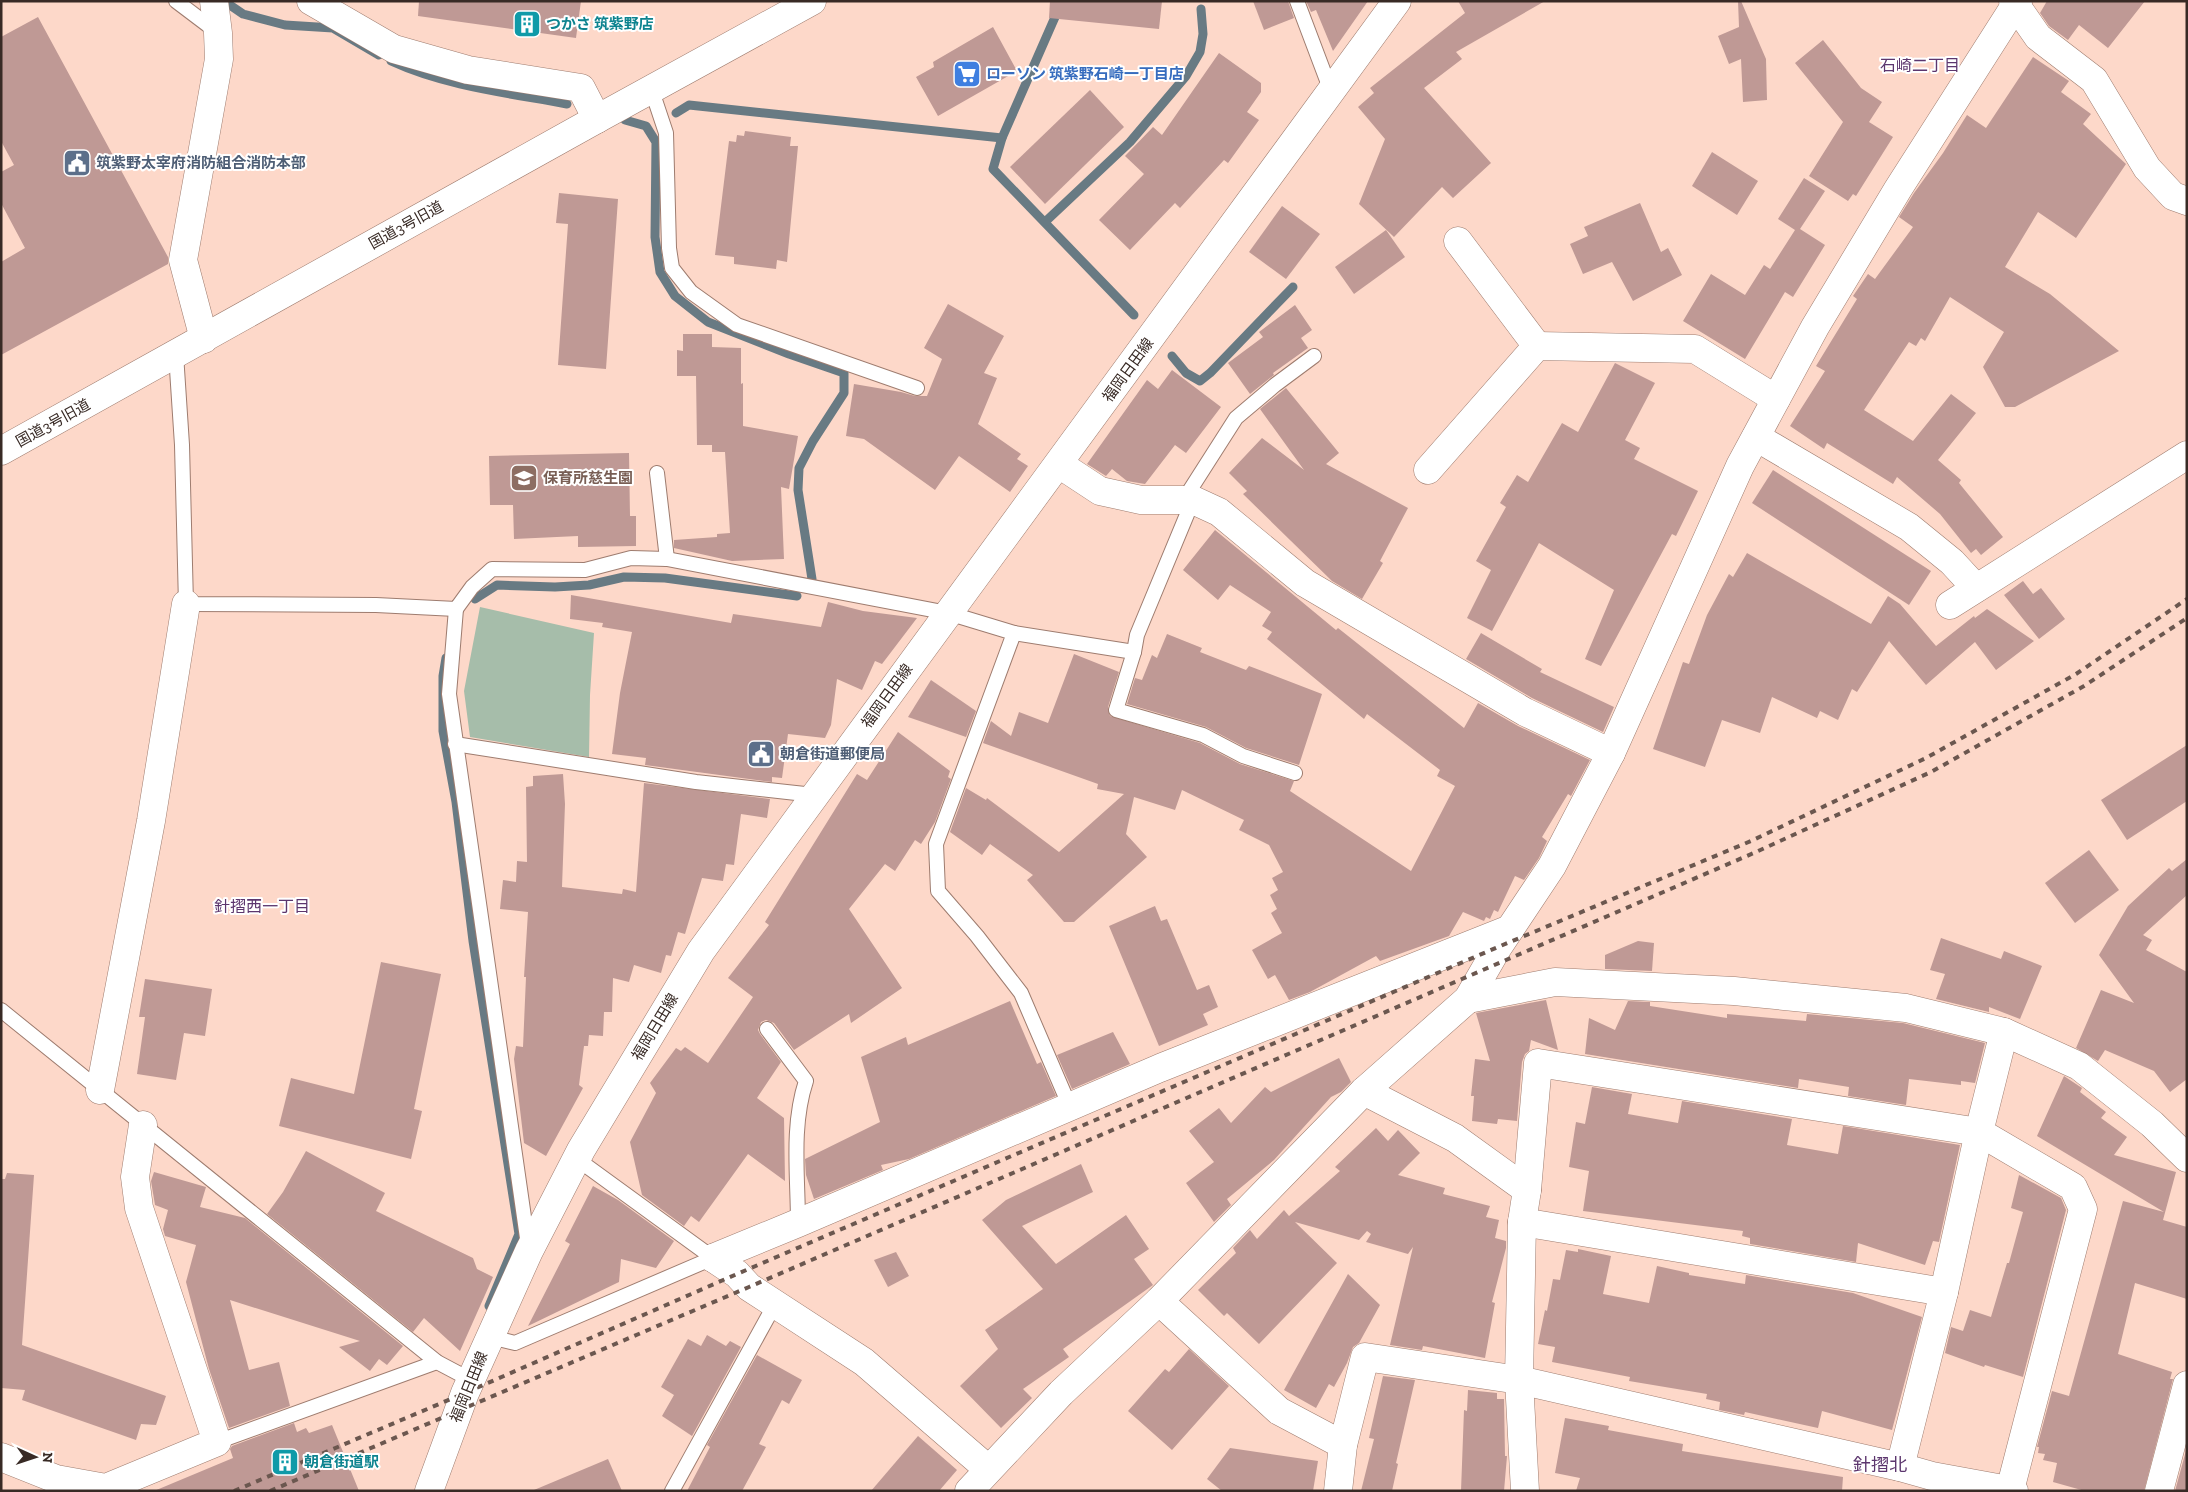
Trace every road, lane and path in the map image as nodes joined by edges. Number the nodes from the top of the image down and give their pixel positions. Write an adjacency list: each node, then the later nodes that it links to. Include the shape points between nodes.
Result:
1 (176, 1): 8 (lane)
2 (214, 1): 8 (street)
3 (311, 1): 11 (street, via 394,49 468,70 582,88)
4 (812, 1): 9 (street, 国道3号旧道)
5 (1297, 1): 10 (lane)
6 (1397, 1): 10 (street, 福岡日田線)
7 (2015, 2): 12 (street, via 2038,37 2094,80 2147,168 2173,196); 19 (street, via 1898,189)
8 (218, 33): 14 (street, via 219,59 183,260)
9 (652, 91): 11 (street, 国道3号旧道); 18 (lane, via 666,133 672,268 691,292 737,325)
10 (1331, 91): 23 (street, 福岡日田線)
11 (597, 119): 14 (street, 国道3号旧道)
12 (2187, 201)
13 (1458, 241): 15 (street)
14 (204, 339): 16 (street, 国道3号旧道)
15 (1537, 346): 19 (street, via 1695,349); 24 (street)
16 (176, 354): 21 (street, 国道3号旧道); 29 (lane)
17 (1314, 356): 26 (lane, via 1236,418)
18 (917, 388)
19 (1776, 399): 20 (street)
20 (1756, 437): 28 (street, via 1909,527 1952,562); 36 (street)
21 (1, 451)
22 (2187, 455): 28 (street)
23 (1059, 464): 26 (street, via 1100,491 1141,500); 32 (street, 福岡日田線)
24 (1428, 470)
25 (657, 473): 27 (lane)
26 (1188, 501): 34 (lane, via 1137,635); 36 (street, via 1219,512 1313,588 1524,712)
27 (667, 559): 31 (lane, via 631,558 585,570 492,569 472,587); 32 (lane)
28 (1976, 588): 30 (street)
29 (186, 604): 31 (lane, via 376,605); 44 (street, via 151,821)
30 (1950, 605)
31 (456, 609): 35 (lane, via 449,694)
32 (948, 612): 33 (lane); 38 (street, 福岡日田線)
33 (1014, 633): 34 (lane); 46 (lane, via 936,844 938,892 1021,993)
34 (1134, 652): 37 (lane, via 1116,710 1203,736 1243,756)
35 (455, 744): 38 (lane, via 696,782); 54 (lane)
36 (1610, 753): 39 (street, via 1552,866)
37 (1295, 773)
38 (814, 795): 50 (street, 福岡日田線, via 700,951)
39 (1510, 929): 40 (street); 46 (street)
40 (1468, 999): 43 (street, via 1556,982 1734,991 1906,1008); 45 (street)
41 (2, 1012): 44 (lane)
42 (767, 1029): 53 (lane, via 806,1081 797,1128)
43 (2004, 1032): 48 (street); 49 (street, via 2079,1066 2152,1124)
44 (100, 1090): 47 (lane)
45 (1364, 1091): 51 (street, via 1455,1138); 57 (street)
46 (1070, 1107): 53 (street)
47 (143, 1126): 60 (lane); 64 (street, via 135,1177 139,1208)
48 (1979, 1132): 51 (street, via 1538,1063); 56 (street); 70 (street, via 2073,1187 2083,1209)
49 (2187, 1158)
50 (577, 1159): 54 (street, 福岡日田線); 55 (lane)
51 (1527, 1190): 52 (street)
52 (1522, 1222): 56 (street); 62 (street)
53 (798, 1223): 55 (street)
54 (529, 1252): 59 (street, 福岡日田線)
55 (713, 1258): 58 (street); 59 (lane, via 515,1343)
56 (1944, 1292): 67 (street)
57 (1159, 1301): 65 (street, via 1279,1411); 68 (street, via 1061,1393)
58 (775, 1304): 68 (street, via 864,1362); 72 (lane)
59 (490, 1337): 61 (street, 福岡日田線)
60 (437, 1362): 61 (lane); 64 (lane)
61 (471, 1380): 71 (street, 福岡日田線)
62 (1519, 1380): 65 (street, via 1365,1357); 67 (street); 75 (street)
63 (2187, 1385): 76 (street)
64 (216, 1442): 66 (street, via 106,1488 56,1479)
65 (1343, 1445): 74 (street)
66 (1, 1457)
67 (1900, 1467): 69 (street)
68 (988, 1469): 73 (street)
69 (1930, 1483): 70 (street)
70 (2012, 1490)
71 (429, 1491)
72 (672, 1491)
73 (969, 1491)
74 (1338, 1491)
75 (1525, 1491)
76 (2159, 1491)

